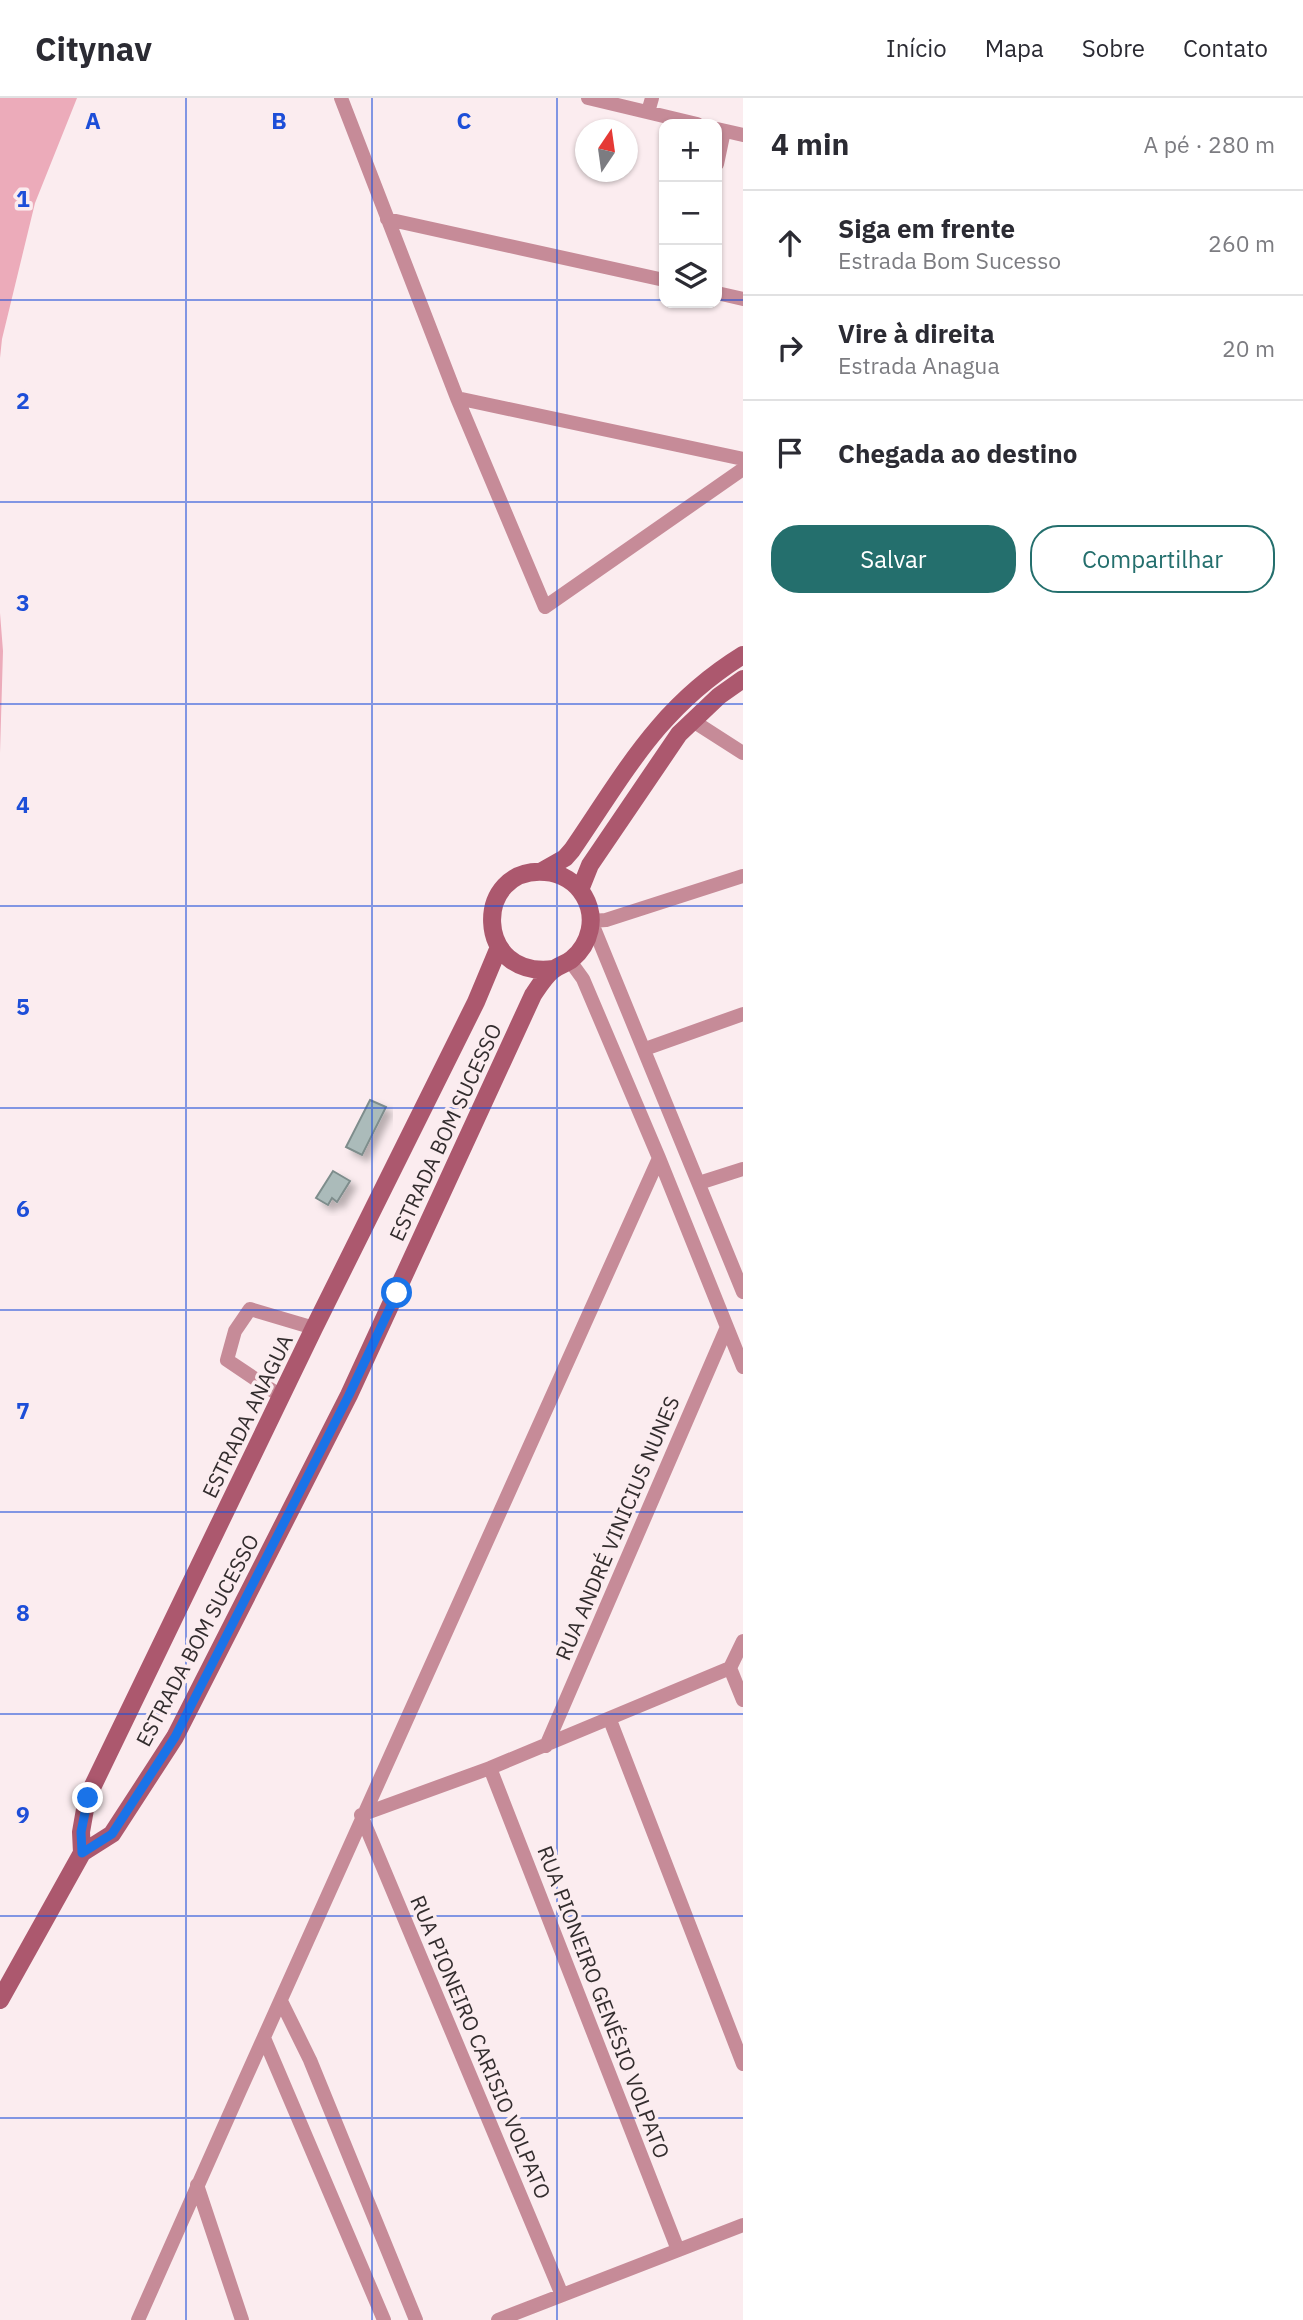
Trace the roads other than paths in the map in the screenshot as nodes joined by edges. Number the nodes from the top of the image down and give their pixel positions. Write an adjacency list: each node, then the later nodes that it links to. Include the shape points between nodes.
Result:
1 (341, 98): 7 (street)
2 (588, 98): 3 (street)
3 (650, 105): 4 (street)
4 (685, 119)
5 (722, 130): 6 (street)
6 (743, 135)
7 (387, 219): 8 (street); 11 (street)
8 (659, 279)
9 (722, 294): 10 (street)
10 (743, 299)
11 (457, 398): 12 (street); 13 (street, via 545,607)
12 (743, 458)
13 (743, 470)
14 (743, 655): 18 (main road, via 678,704 651,734)
15 (743, 679): 16 (main road)
16 (693, 720): 17 (street); 19 (main road)
17 (743, 753)
18 (602, 806): 19 (main road); 20 (main road, via 565,858)
19 (621, 817): 22 (main road, via 590,865)
20 (542, 871): 22 (main road, via 563,876); 24 (main road, via 519,876 501,891 492,913)
21 (743, 876): 23 (street)
22 (580, 890): 23 (main road)
23 (591, 921): 25 (main road, ESTRADA BOM SUCESSO, via 581,950); 27 (street)
24 (499, 947): 25 (main road, via 529,969); 33 (main road, ESTRADA ANAGUA)
25 (562, 965): 28 (street, via 583,979); 43 (main road, ESTRADA BOM SUCESSO, via 533,995 349,1395 175,1737 112,1834)
26 (743, 1014): 27 (street)
27 (645, 1049): 30 (street)
28 (659, 1158): 32 (street); 42 (street)
29 (743, 1169): 30 (street)
30 (699, 1183): 31 (street)
31 (743, 1292)
32 (727, 1327): 34 (street); 40 (street, RUA ANDRÉ VINICIUS NUNES)
33 (314, 1328): 35 (main road, ESTRADA ANAGUA); 35 (street, via 250,1309 235,1331 227,1360)
34 (743, 1367)
35 (282, 1397): 43 (main road, ESTRADA ANAGUA, via 88,1798)
36 (743, 1642): 37 (street)
37 (730, 1668): 38 (street); 39 (street)
38 (743, 1700)
39 (610, 1720): 40 (street); 47 (street)
40 (546, 1746): 41 (street)
41 (491, 1768): 42 (street); 50 (street, RUA PIONEIRO GENÉSIO VOLPATO)
42 (362, 1815): 45 (street); 51 (street, RUA PIONEIRO CARISIO VOLPATO)
43 (82, 1853): 44 (main road, ESTRADA ANAGUA)
44 (0, 2000)
45 (281, 2001): 46 (street); 55 (street, via 310,2060)
46 (264, 2038): 48 (street); 54 (street)
47 (743, 2064)
48 (197, 2185): 52 (street); 53 (street)
49 (743, 2225): 50 (street)
50 (678, 2250): 51 (street)
51 (562, 2295): 56 (street)
52 (138, 2320)
53 (242, 2320)
54 (384, 2320)
55 (416, 2320)
56 (498, 2320)

